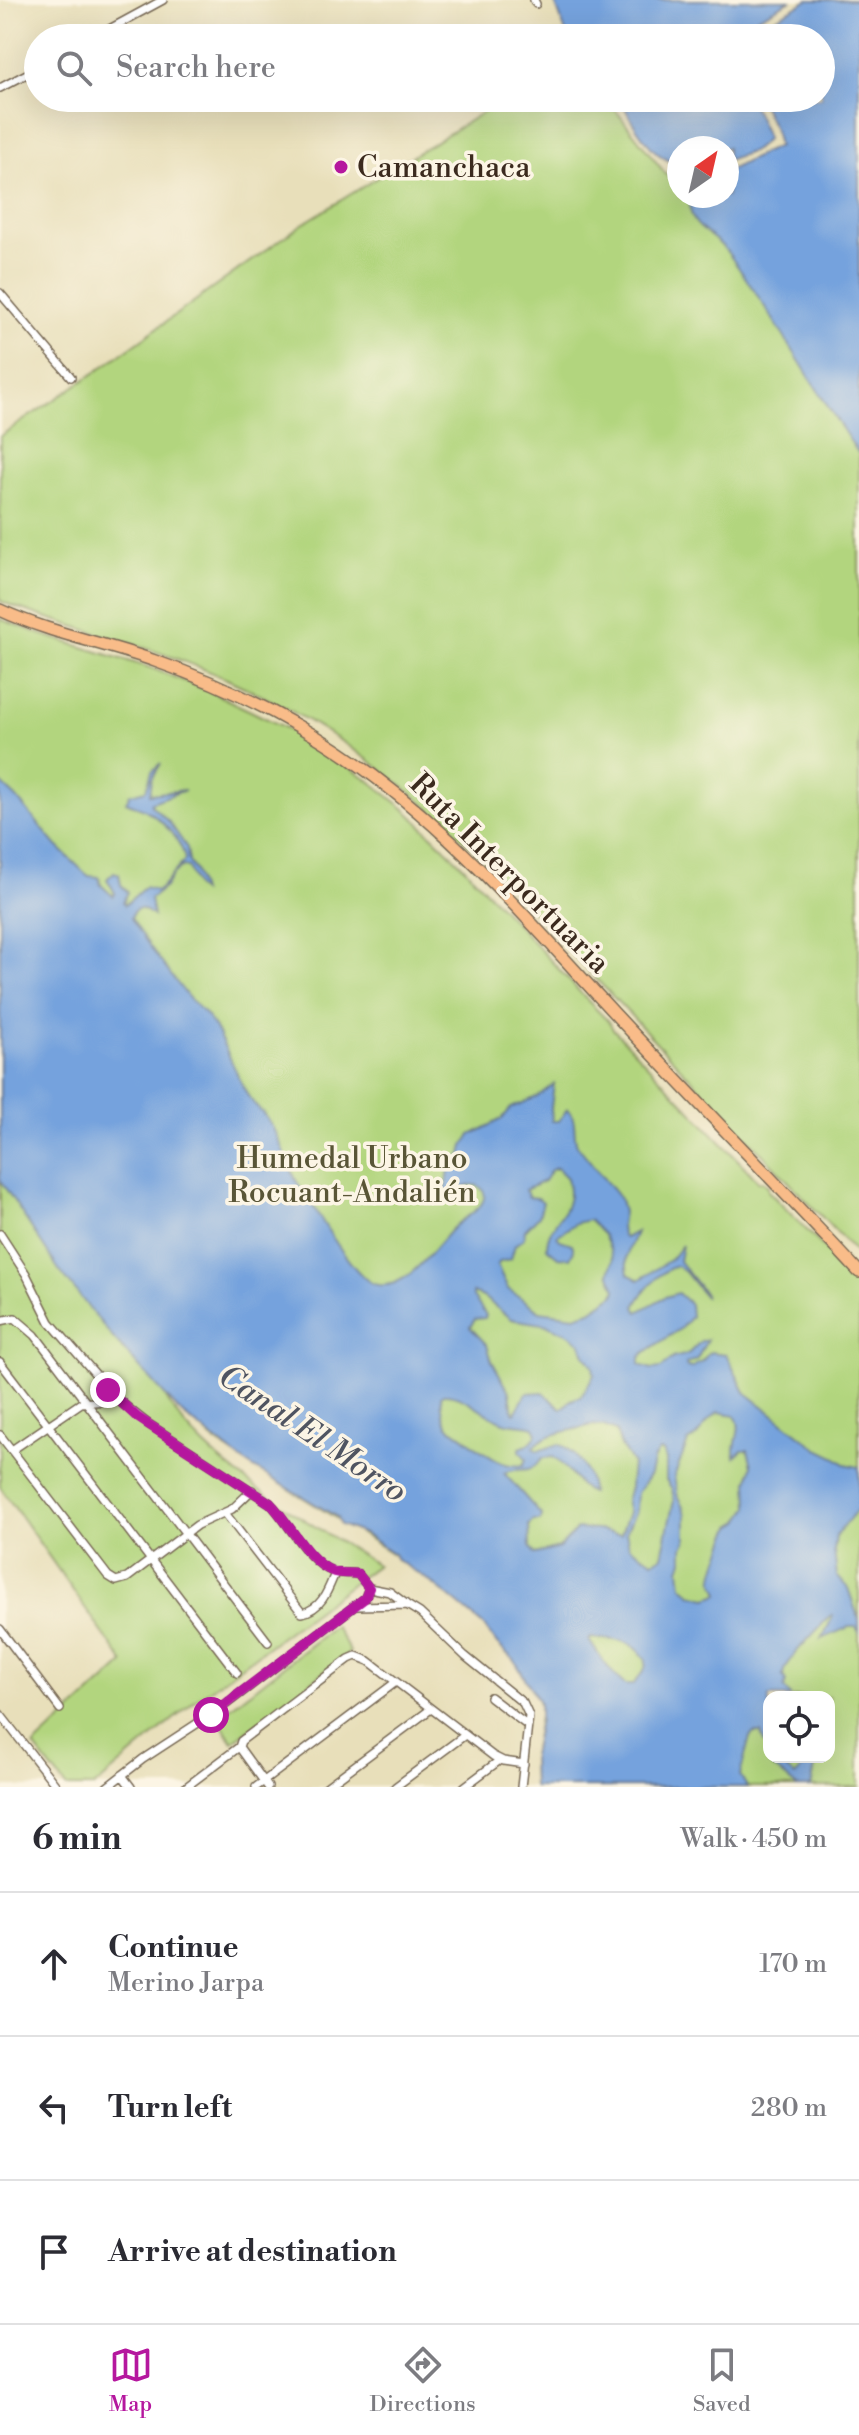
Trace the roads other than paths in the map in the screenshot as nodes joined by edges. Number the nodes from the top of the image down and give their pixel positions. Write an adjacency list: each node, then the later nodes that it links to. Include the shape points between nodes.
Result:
1 (163, 0): 2 (street)
2 (119, 24)
3 (24, 75): 4 (street)
4 (0, 88)
5 (0, 293): 6 (street)
6 (71, 377)
7 (0, 610): 9 (highway, Ruta Interportuaria, via 222,687 310,732 385,783 475,864)
8 (0, 1234): 12 (street, via 50,1322)
9 (859, 1272)
10 (0, 1321): 13 (street, via 15,1318 28,1327)
11 (0, 1362): 14 (street)
12 (118, 1400): 13 (street); 17 (street)
13 (85, 1402): 14 (street); 19 (street)
14 (47, 1425): 16 (street); 20 (street)
15 (0, 1435): 16 (street)
16 (12, 1450): 20 (street, via 110,1579 123,1580)
17 (252, 1490): 18 (street); 21 (street, via 277,1510 314,1558)
18 (225, 1513): 19 (street); 21 (street, via 302,1613 319,1604)
19 (186, 1534): 20 (street); 26 (street)
20 (151, 1561): 27 (street)
21 (335, 1573): 22 (street, via 358,1574)
22 (369, 1588): 23 (street, via 390,1592); 24 (street)
23 (407, 1605): 24 (street); 33 (street, via 520,1700 527,1708)
24 (355, 1606): 38 (street, via 224,1706)
25 (0, 1629): 30 (street)
26 (268, 1642)
27 (237, 1673)
28 (396, 1682): 31 (street); 35 (street, via 360,1656 349,1659); 39 (street)
29 (490, 1697): 33 (street)
30 (60, 1709)
31 (431, 1709): 34 (street); 45 (street)
32 (0, 1714): 40 (street)
33 (528, 1726): 37 (street)
34 (465, 1735): 36 (street); 46 (street)
35 (239, 1747): 39 (street); 43 (street)
36 (500, 1760): 37 (street); 47 (street)
37 (524, 1764): 48 (street)
38 (122, 1775): 41 (street); 42 (street)
39 (266, 1784): 44 (street)
40 (57, 1787)
41 (107, 1787)
42 (131, 1787)
43 (186, 1787)
44 (256, 1787)
45 (326, 1787)
46 (395, 1787)
47 (464, 1787)
48 (521, 1787)

